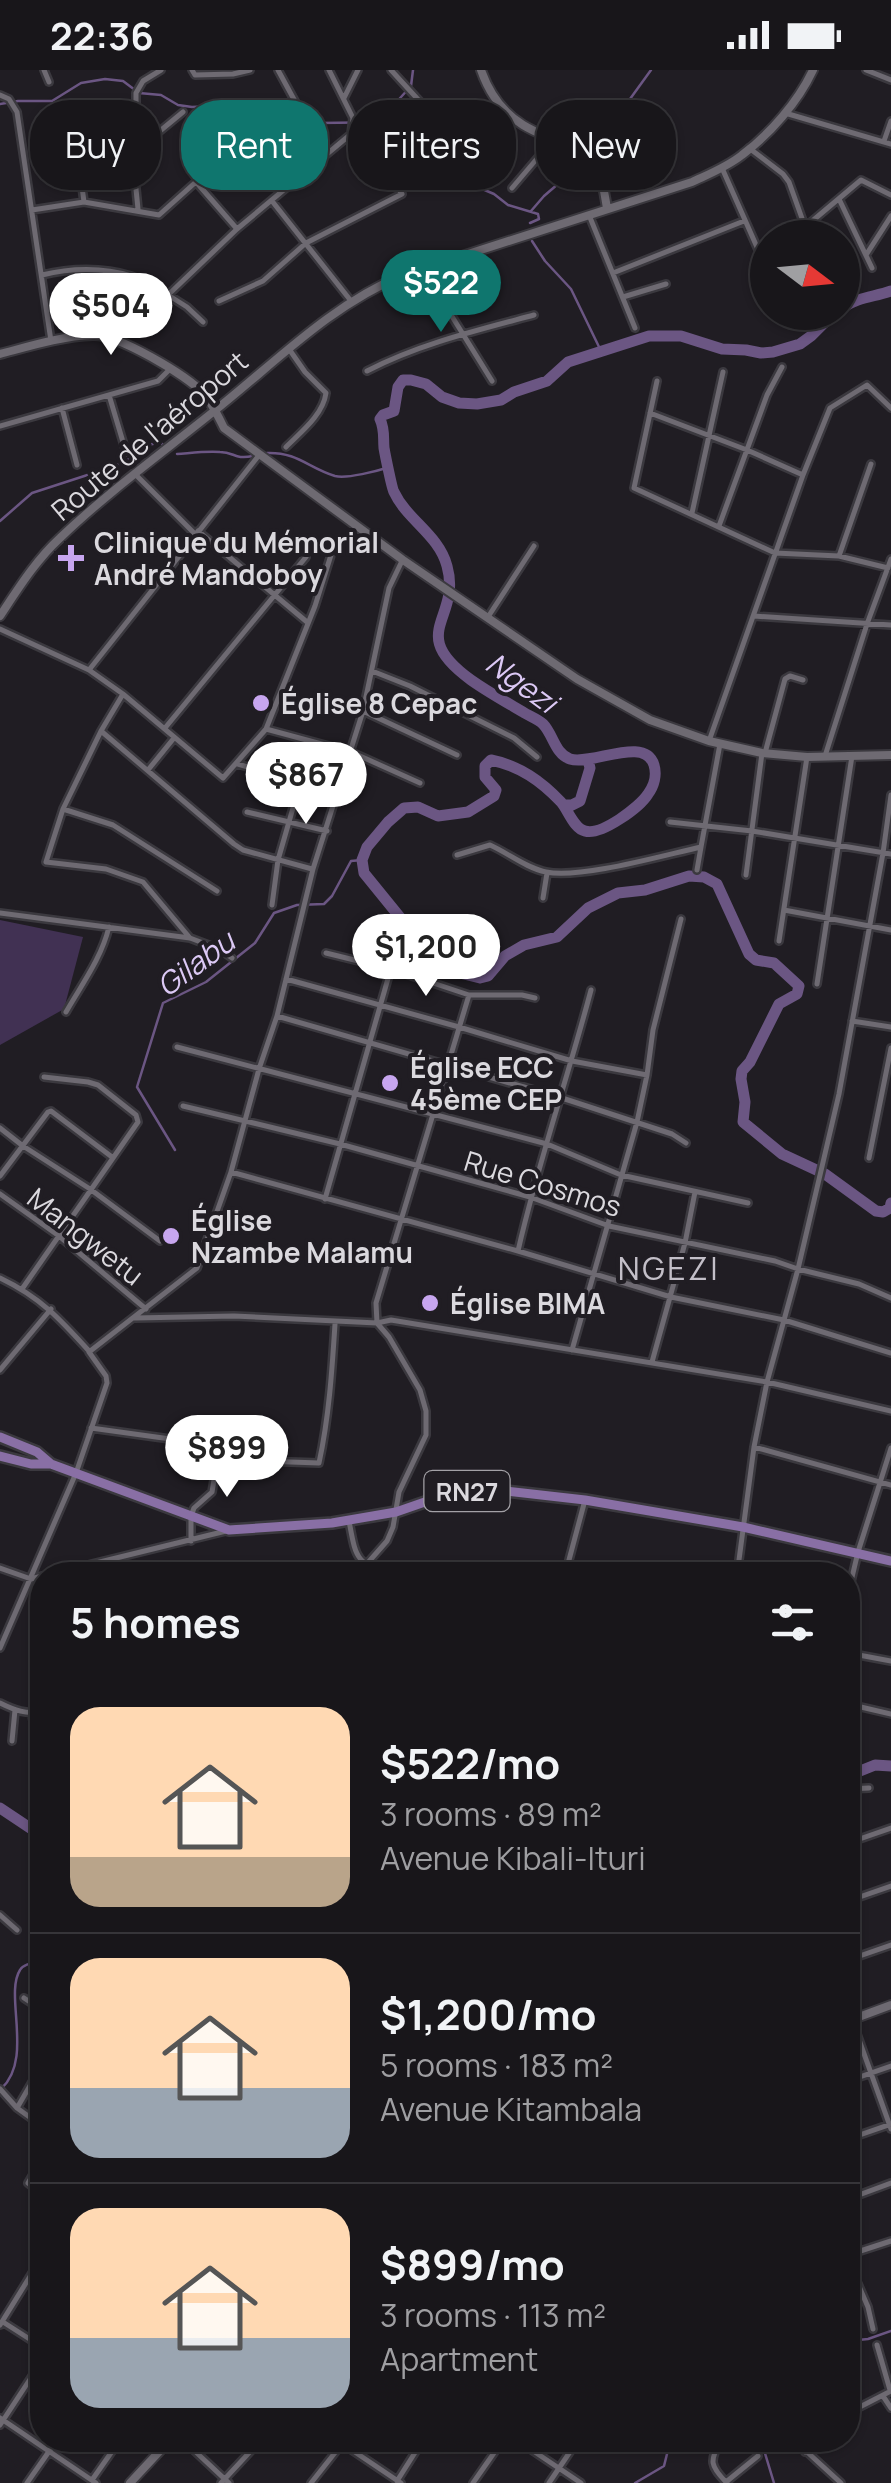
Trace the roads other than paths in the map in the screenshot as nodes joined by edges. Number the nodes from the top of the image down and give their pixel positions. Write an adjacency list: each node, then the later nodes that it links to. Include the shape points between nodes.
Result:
1 (44, 70): 13 (street)
2 (161, 70): 16 (street, via 142,80)
3 (192, 70): 4 (street)
4 (250, 70)
5 (278, 70): 17 (street)
6 (330, 70): 15 (street)
7 (358, 70): 15 (street)
8 (390, 70): 18 (street)
9 (481, 70): 19 (street)
10 (813, 70): 22 (street, Route de l'aéroport)
11 (866, 70): 12 (street)
12 (891, 80)
13 (49, 82)
14 (0, 95): 42 (street, via 16,109)
15 (344, 98): 20 (street)
16 (137, 100)
17 (294, 100)
18 (418, 100)
19 (496, 100)
20 (348, 109)
21 (181, 113): 24 (street)
22 (785, 113): 26 (street); 27 (street, Route de l'aéroport)
23 (891, 121): 26 (street)
24 (161, 130)
25 (348, 137): 39 (street)
26 (887, 143)
27 (749, 148): 29 (street, Route de l'aéroport); 46 (street, via 784,174)
28 (536, 159): 30 (street)
29 (722, 168): 41 (street, Route de l'aéroport); 48 (street)
30 (516, 183)
31 (82, 190): 40 (street)
32 (136, 190): 43 (street)
33 (189, 190): 43 (street, via 159,215)
34 (203, 190): 49 (street)
35 (399, 190): 51 (street)
36 (604, 190): 41 (street)
37 (891, 195): 38 (street, via 860,180)
38 (839, 199): 47 (street); 52 (street)
39 (272, 200): 49 (street); 51 (street)
40 (84, 202): 42 (street); 43 (street)
41 (608, 208): 44 (street, Route de l'aéroport)
42 (32, 210): 56 (street)
43 (138, 210)
44 (589, 215): 53 (street, Route de l'aéroport); 55 (street)
45 (891, 216): 52 (street)
46 (802, 220)
47 (814, 220)
48 (744, 221): 50 (street); 55 (street)
49 (238, 230): 58 (street)
50 (750, 232)
51 (306, 243): 60 (street, via 264,281); 61 (street)
52 (866, 255): 54 (street)
53 (422, 268): 61 (street, Route de l'aéroport); 65 (street)
54 (872, 268)
55 (613, 273): 59 (street)
56 (42, 276): 58 (street, via 65,269 106,271 133,276); 66 (street)
57 (666, 284): 59 (street)
58 (168, 295): 63 (street)
59 (623, 297): 64 (street)
60 (219, 300)
61 (350, 301): 67 (street, Route de l'aéroport)
62 (534, 315): 65 (street)
63 (203, 322)
64 (635, 328)
65 (462, 334): 71 (street); 73 (street)
66 (51, 342): 68 (street); 70 (street, via 114,339)
67 (289, 348): 78 (street, Route de l'aéroport); 82 (street, via 326,400)
68 (0, 354)
69 (782, 367): 83 (street)
70 (170, 369): 75 (street, via 158,381); 78 (street, via 206,396)
71 (367, 371)
72 (723, 372): 81 (street)
73 (492, 381)
74 (657, 381): 79 (street)
75 (109, 395): 76 (street); 84 (street)
76 (62, 408): 80 (street); 87 (street)
77 (891, 408): 89 (street, via 867,384 830,408)
78 (214, 411): 85 (street, via 224,428); 88 (street, Route de l'aéroport)
79 (650, 413): 81 (street); 90 (street, via 634,488)
80 (0, 426)
81 (709, 435): 83 (street); 90 (street)
82 (286, 447)
83 (748, 450): 89 (street); 91 (street)
84 (126, 452)
85 (260, 454): 92 (street); 98 (street)
86 (871, 464): 96 (street)
87 (76, 465)
88 (134, 474): 92 (street); 101 (street, Route de l'aéroport, via 58,539)
89 (803, 475): 94 (street)
90 (692, 513): 91 (street)
91 (720, 526): 94 (street)
92 (196, 532): 100 (street); 108 (street)
93 (534, 546): 103 (street)
94 (775, 553): 96 (street); 102 (street)
95 (330, 555): 104 (street)
96 (839, 556): 99 (street)
97 (306, 557): 100 (street)
98 (403, 560): 103 (street); 109 (street, via 389,588)
99 (890, 562): 105 (street)
100 (276, 595): 104 (street); 113 (street)
101 (0, 616)
102 (754, 616): 105 (street); 117 (street)
103 (488, 618): 117 (street, via 606,697)
104 (307, 622): 114 (street)
105 (867, 624): 106 (street); 126 (street)
106 (891, 625)
107 (0, 629): 108 (street)
108 (88, 670): 111 (street)
109 (372, 671): 112 (street); 127 (street, via 514,738)
110 (803, 680): 121 (street, via 786,680)
111 (123, 694): 113 (street); 115 (street)
112 (363, 711): 120 (street); 122 (street)
113 (164, 729): 116 (street)
114 (266, 729): 118 (street); 128 (street)
115 (101, 731): 129 (street); 134 (street)
116 (174, 738): 128 (street, via 223,778); 129 (street)
117 (708, 740): 119 (street)
118 (312, 742): 120 (street); 130 (street)
119 (720, 744): 121 (street); 138 (street)
120 (351, 752): 131 (street); 132 (street)
121 (764, 753): 125 (street); 140 (street)
122 (457, 754)
123 (891, 755): 124 (street)
124 (852, 756): 126 (street); 142 (street)
125 (807, 757): 126 (street); 141 (street)
126 (824, 757)
127 (537, 758)
128 (238, 764): 130 (street)
129 (148, 770): 146 (street, via 234,844)
130 (300, 782): 132 (street); 136 (street)
131 (420, 784)
132 (338, 795): 139 (street)
133 (891, 795): 144 (street)
134 (62, 809): 151 (street, via 113,825); 161 (street, via 46,862 106,869 143,882)
135 (247, 812): 136 (street)
136 (289, 822): 139 (street); 146 (street)
137 (670, 822): 138 (street)
138 (705, 825): 140 (street); 143 (street)
139 (327, 831): 147 (street)
140 (752, 831): 141 (street); 150 (street)
141 (795, 838): 142 (street); 154 (street)
142 (838, 846): 144 (street); 156 (street)
143 (701, 847): 148 (street); 149 (street, via 583,872)
144 (887, 853): 158 (street)
145 (457, 855): 149 (street, via 494,846)
146 (278, 860): 147 (street); 153 (street)
147 (313, 869): 167 (street)
148 (697, 870)
149 (547, 872): 152 (street)
150 (746, 874)
151 (217, 892)
152 (543, 898)
153 (272, 906)
154 (784, 910): 156 (street); 162 (street)
155 (0, 913): 159 (street)
156 (828, 919): 158 (street); 168 (street)
157 (681, 920): 184 (street)
158 (870, 926): 160 (street); 175 (street)
159 (109, 928): 161 (street); 173 (street)
160 (891, 930)
161 (190, 938): 165 (street)
162 (779, 941)
163 (326, 953): 166 (street)
164 (395, 954): 166 (street)
165 (232, 958)
166 (391, 969): 170 (street); 172 (street)
167 (286, 979): 172 (street); 174 (street)
168 (817, 984)
169 (592, 990): 181 (street)
170 (469, 995): 171 (street); 176 (street)
171 (535, 998)
172 (381, 1004): 176 (street); 178 (street)
173 (66, 1012)
174 (277, 1016): 178 (street); 183 (street)
175 (852, 1021): 177 (street); 215 (street)
176 (460, 1027): 181 (street); 182 (street)
177 (891, 1027)
178 (370, 1042): 182 (street); 186 (street)
179 (177, 1048): 183 (street)
180 (891, 1048): 198 (street)
181 (572, 1061): 184 (street); 187 (street)
182 (449, 1065): 187 (street); 189 (street)
183 (260, 1069): 186 (street); 190 (street)
184 (647, 1075): 191 (street)
185 (44, 1077): 197 (street, via 98,1086 136,1115 138,1122)
186 (356, 1094): 189 (street); 194 (street)
187 (562, 1098): 191 (street); 195 (street)
188 (182, 1106): 190 (street, Rue Cosmos)
189 (433, 1116): 195 (street); 199 (street)
190 (245, 1121): 194 (street, Rue Cosmos); 200 (street)
191 (637, 1122): 193 (street); 201 (street)
192 (0, 1128): 196 (street)
193 (686, 1143)
194 (340, 1144): 199 (street, Rue Cosmos); 207 (street)
195 (548, 1144): 201 (street); 206 (street)
196 (23, 1146): 197 (street, via 52,1111); 202 (street); 203 (street)
197 (112, 1156): 203 (street)
198 (870, 1158)
199 (418, 1166): 206 (street, Rue Cosmos); 209 (street)
200 (231, 1172): 207 (street); 222 (street, via 197,1268)
201 (621, 1175): 204 (street); 210 (street)
202 (0, 1176)
203 (90, 1189): 211 (street); 212 (street)
204 (695, 1192): 208 (street); 213 (street)
205 (0, 1194): 211 (street, Mangwetu)
206 (530, 1197): 210 (street, Rue Cosmos); 214 (street)
207 (325, 1200): 209 (street)
208 (748, 1204)
209 (400, 1219): 214 (street); 226 (street, via 376,1303)
210 (608, 1226): 213 (street, Rue Cosmos); 216 (street)
211 (59, 1236): 218 (street); 222 (street, Mangwetu)
212 (160, 1240)
213 (685, 1242): 215 (street, Rue Cosmos); 219 (street)
214 (518, 1251): 216 (street)
215 (798, 1269): 220 (street, Rue Cosmos); 224 (street)
216 (594, 1274): 219 (street); 227 (street)
217 (0, 1278): 218 (street)
218 (22, 1288): 221 (street)
219 (671, 1296): 224 (street); 230 (street)
220 (891, 1298)
221 (51, 1309): 228 (street); 231 (street)
222 (146, 1309): 223 (street)
223 (132, 1318): 225 (street); 228 (street)
224 (784, 1320): 229 (street); 232 (street)
225 (335, 1323): 226 (street); 238 (street, via 319,1463 262,1461)
226 (377, 1323): 227 (street, via 392,1320); 245 (street, via 426,1411 426,1435)
227 (572, 1350): 230 (street)
228 (90, 1352): 234 (street, via 107,1383)
229 (891, 1353)
230 (652, 1362): 232 (street)
231 (0, 1370)
232 (767, 1382): 233 (street); 236 (street)
233 (891, 1411)
234 (91, 1428): 238 (street); 241 (street)
235 (0, 1437): 240 (main road, RN27)
236 (754, 1447): 242 (street); 248 (street)
237 (891, 1448): 242 (street)
238 (219, 1450): 246 (street, via 212,1492)
239 (0, 1456): 240 (main road, RN27)
240 (51, 1464): 241 (main road, RN27)
241 (76, 1473): 246 (main road, RN27); 253 (street)
242 (880, 1482): 243 (street); 251 (street)
243 (891, 1486)
244 (585, 1500): 245 (main road, RN27, via 480,1488); 248 (main road, RN27); 257 (street)
245 (396, 1512): 247 (main road, RN27); 256 (street, via 387,1541)
246 (192, 1516): 249 (main road, RN27); 250 (street)
247 (348, 1520): 249 (main road, RN27); 255 (street)
248 (744, 1527): 251 (main road, RN27); 258 (street)
249 (229, 1530): 250 (street)
250 (190, 1541): 254 (street)
251 (858, 1552): 252 (main road, RN27); 259 (street)
252 (891, 1561)
253 (39, 1562)
254 (103, 1562)
255 (362, 1562)
256 (369, 1562)
257 (568, 1562)
258 (739, 1562)
259 (856, 1562)
260 (0, 1568): 261 (street)
261 (30, 1578)
262 (30, 1583): 263 (street)
263 (0, 1648)
264 (860, 1655): 265 (street)
265 (891, 1661)
266 (0, 1703): 268 (street)
267 (860, 1707): 270 (street)
268 (14, 1710): 269 (street); 271 (street)
269 (30, 1714)
270 (891, 1714)
271 (12, 1741)
272 (860, 1788): 273 (street)
273 (869, 1788)
274 (891, 1828): 275 (street)
275 (860, 1839)
276 (891, 1886): 277 (street)
277 (860, 1897)
278 (0, 1915): 279 (street)
279 (16, 1930)
280 (891, 1945): 281 (street)
281 (860, 1956)
282 (24, 1998): 283 (street)
283 (30, 2002)
284 (891, 2006): 285 (street)
285 (860, 2016)
286 (860, 2045): 288 (street)
287 (891, 2066): 288 (street)
288 (872, 2073): 289 (street); 294 (street)
289 (860, 2077)
290 (30, 2087): 292 (street)
291 (1, 2090): 292 (street)
292 (18, 2108): 293 (street)
293 (30, 2117)
294 (890, 2126): 295 (street)
295 (860, 2135)
296 (891, 2183): 297 (street)
297 (860, 2194)
298 (891, 2241): 299 (street)
299 (860, 2253)
300 (30, 2276): 302 (street)
301 (860, 2287): 303 (street)
302 (1, 2323): 304 (street)
303 (873, 2329)
304 (30, 2341)
305 (877, 2345): 307 (street)
306 (30, 2379): 311 (street)
307 (891, 2391): 308 (street)
308 (882, 2396): 309 (street); 310 (street)
309 (860, 2407)
310 (891, 2408)
311 (1, 2421): 312 (street)
312 (30, 2439)
313 (48, 2452): 332 (street)
314 (50, 2452): 329 (street)
315 (113, 2452): 329 (street)
316 (159, 2452): 333 (street)
317 (195, 2452): 330 (street)
318 (251, 2452): 330 (street)
319 (334, 2452): 334 (street)
320 (357, 2452): 331 (street)
321 (416, 2452): 331 (street)
322 (494, 2452): 335 (street)
323 (534, 2452): 328 (street)
324 (570, 2452): 328 (street)
325 (714, 2452): 338 (street, via 712,2464)
326 (805, 2452): 339 (street)
327 (758, 2456): 338 (street)
328 (559, 2468): 336 (street); 337 (street)
329 (94, 2482)
330 (225, 2482)
331 (398, 2482)
332 (27, 2483)
333 (130, 2483)
334 (310, 2483)
335 (473, 2483)
336 (549, 2483)
337 (581, 2483)
338 (726, 2483)
339 (841, 2483)

